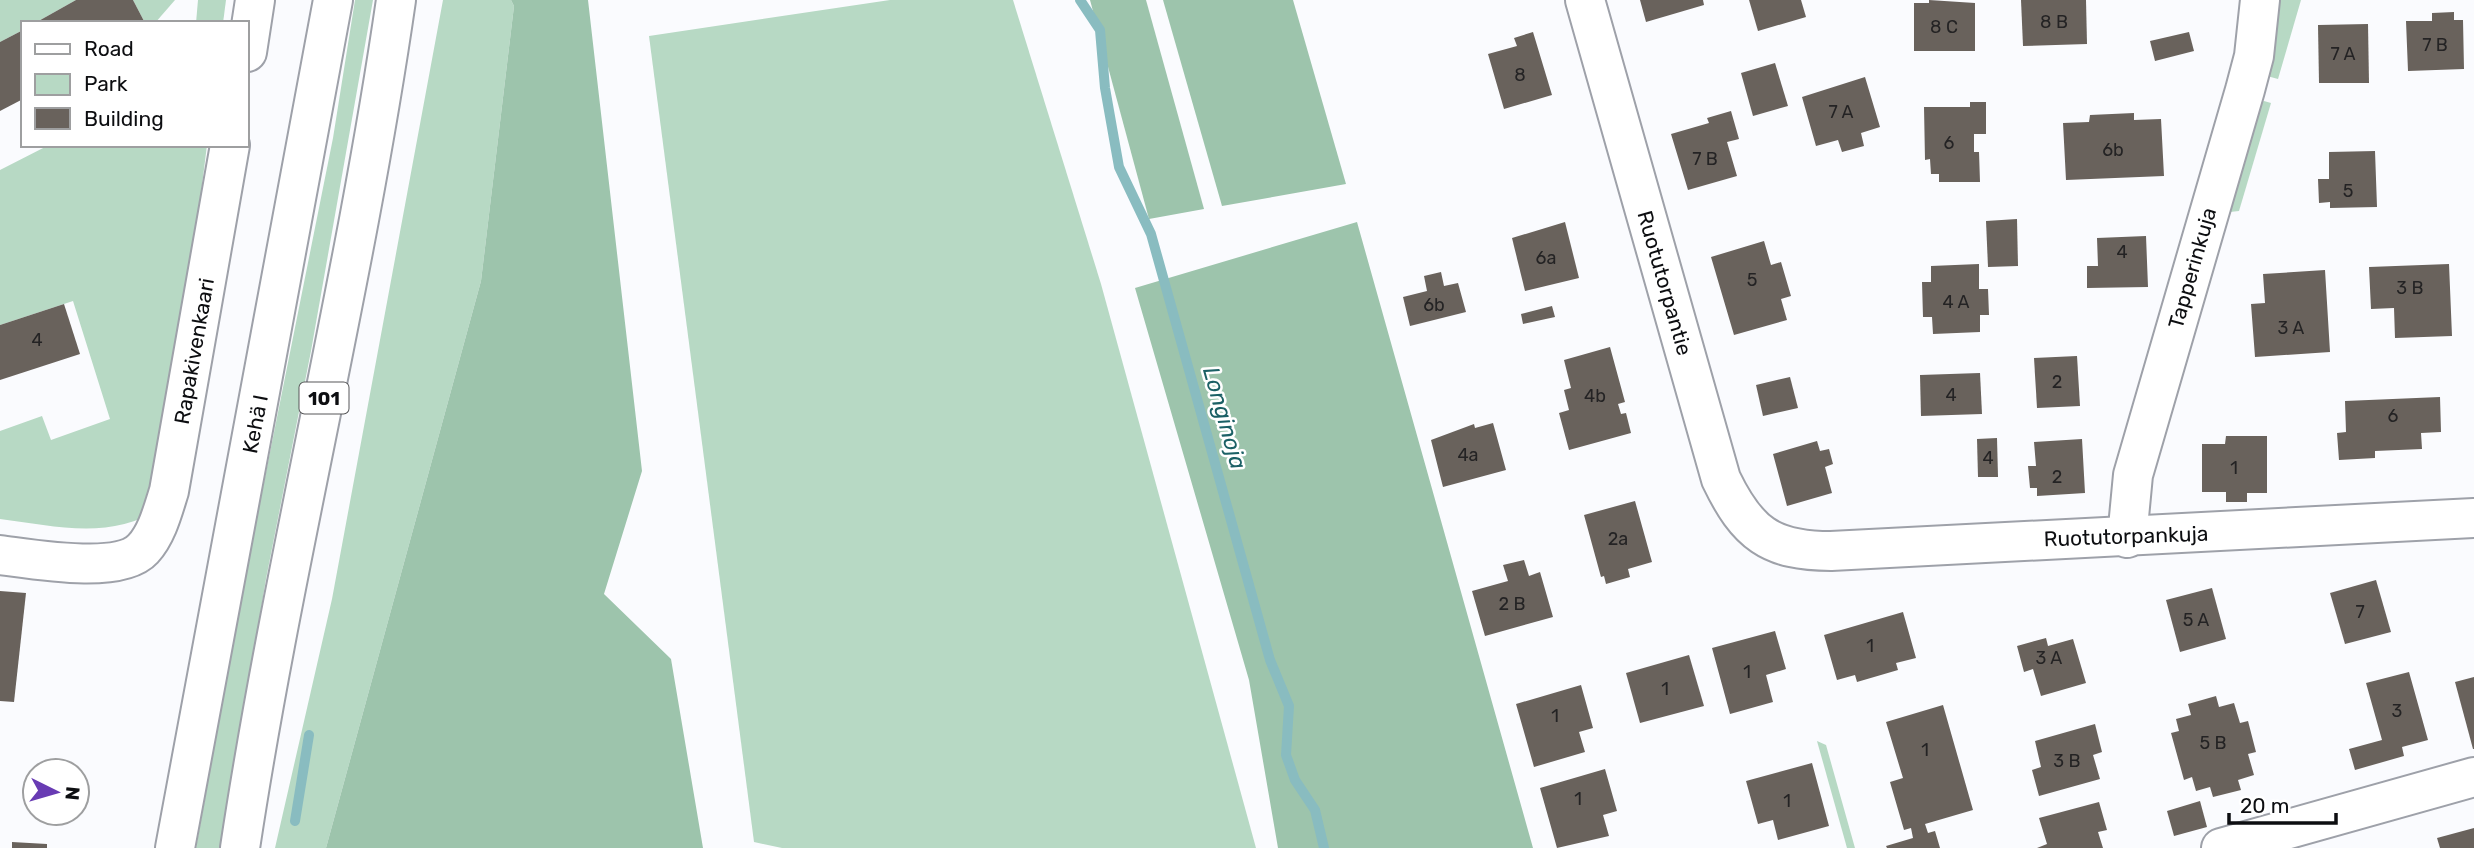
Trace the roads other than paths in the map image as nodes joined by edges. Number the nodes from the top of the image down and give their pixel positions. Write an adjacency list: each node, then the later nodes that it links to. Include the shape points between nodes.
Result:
1 (256, 0): 7 (main road)
2 (332, 0): 15 (main road, Kehä I)
3 (396, 0): 8 (main road, 101)
4 (409, 0): 8 (main road)
5 (1585, 0): 12 (main road, Ruotutorpantie, via 1721,479 1746,523)
6 (2260, 0): 11 (main road, Tapperinkuja, via 2245,90 2133,475)
7 (248, 46)
8 (388, 57): 16 (main road, 101)
9 (230, 147): 13 (main road, Rapakivenkaari, via 169,491 159,522 142,551 121,561 68,563)
10 (2474, 518): 11 (main road, Ruotutorpankuja)
11 (2127, 538): 12 (main road, Ruotutorpankuja, via 1831,551)
12 (1779, 545)
13 (0, 555)
14 (2474, 777): 17 (main road)
15 (175, 848)
16 (240, 848)
17 (2221, 848)

